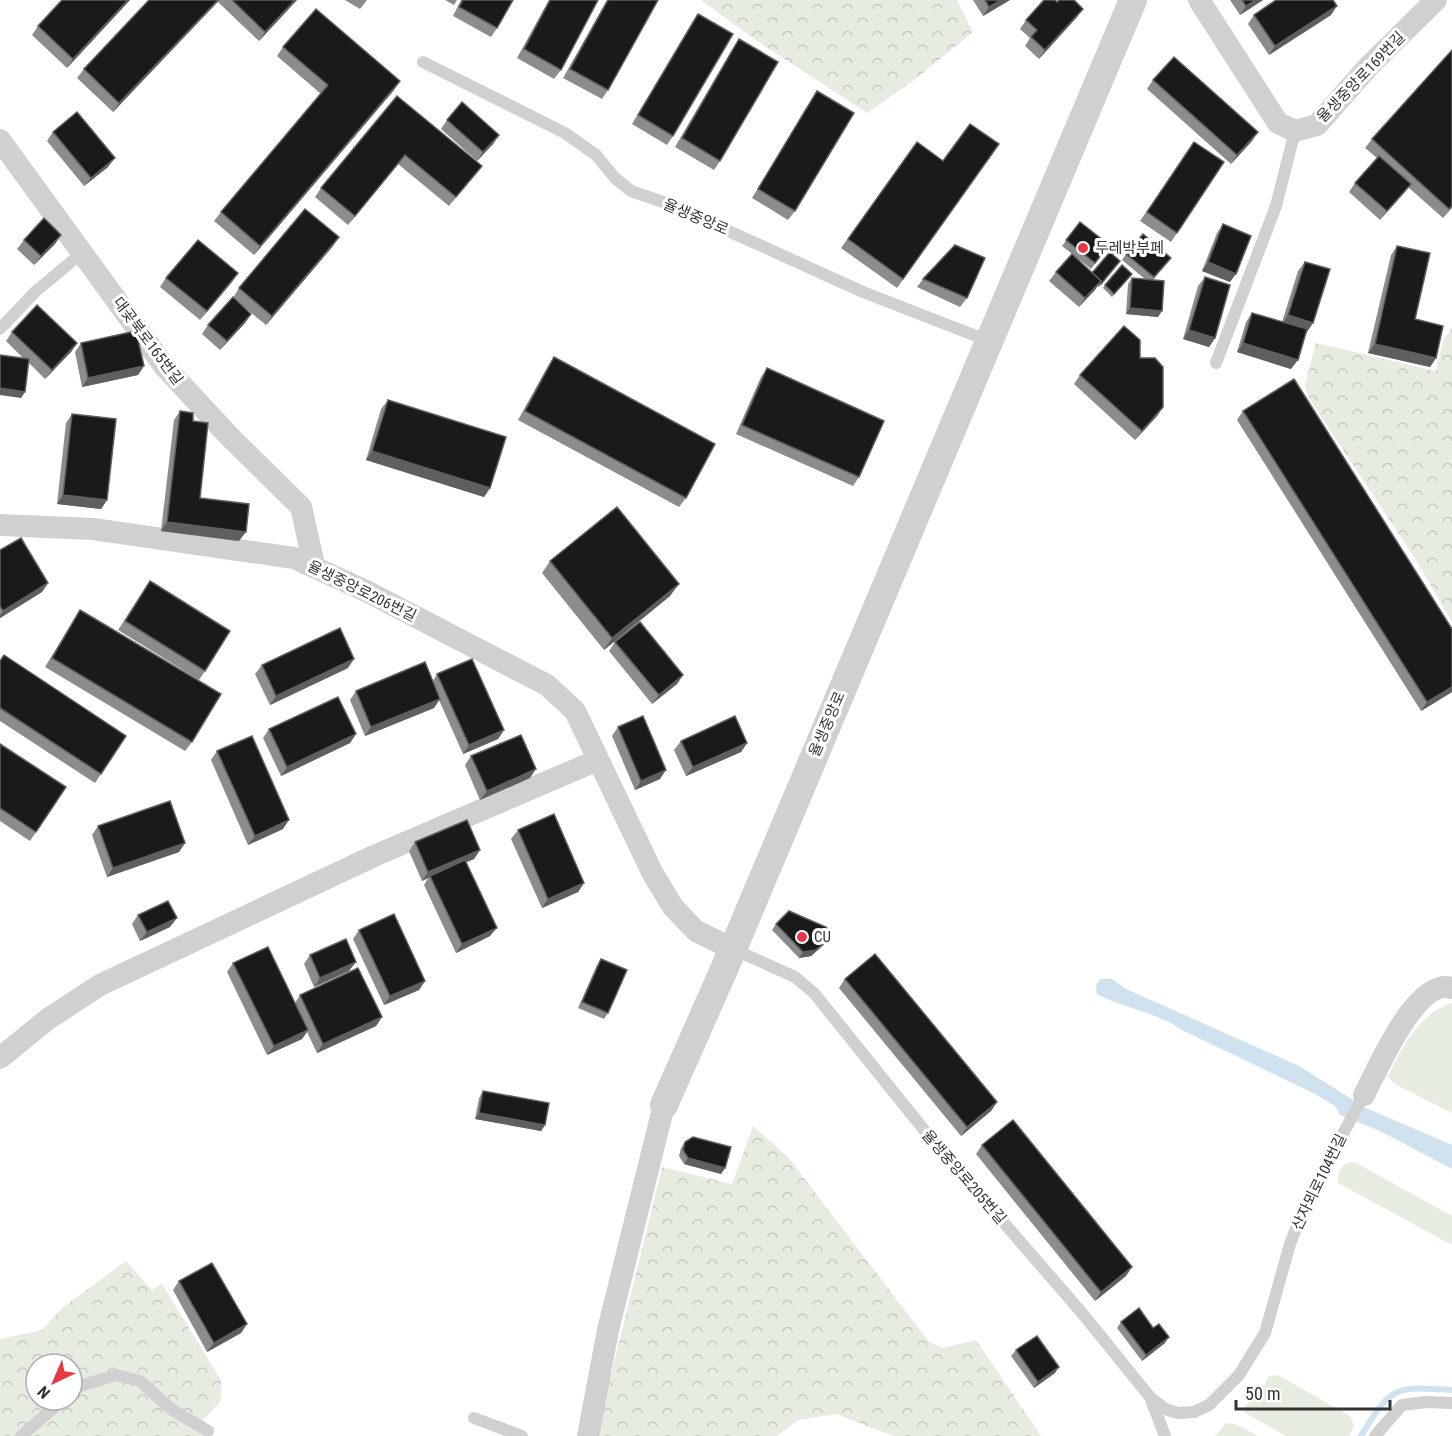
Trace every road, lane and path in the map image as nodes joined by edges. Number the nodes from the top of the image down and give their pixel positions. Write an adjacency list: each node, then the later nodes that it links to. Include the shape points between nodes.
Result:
1 (1133, 0): 9 (street, 율생중앙로)
2 (1199, 0): 5 (street, via 1278,123)
3 (1436, 0): 5 (street, 율생중앙로169번길, via 1369,66 1317,125)
4 (423, 62): 9 (lane, 율생중앙로, via 565,133 596,155 631,190 863,292)
5 (1295, 131): 10 (lane, via 1276,206)
6 (0, 140): 7 (street, 대곶북로165번길)
7 (82, 252): 8 (lane); 12 (street, 대곶북로165번길, via 165,367 301,507)
8 (0, 328)
9 (989, 341): 14 (street, 율생중앙로)
10 (1215, 363)
11 (0, 525): 12 (street, 율생중앙로206번길, via 93,530 273,553)
12 (314, 565): 13 (street, 율생중앙로206번길, via 547,685 575,711)
13 (598, 760): 14 (street, 율생중앙로206번길, via 673,907 696,931); 16 (street, via 384,852 100,985 48,1019)
14 (733, 949): 18 (street, 율생중앙로); 20 (lane, 율생중앙로205번길, via 795,977 814,993 933,1141)
15 (1452, 988): 17 (street, 산자뫼로104번길, via 1423,994)
16 (0, 1058)
17 (1364, 1095): 20 (lane, 산자뫼로104번길, via 1307,1200 1265,1333 1239,1375 1209,1405 1194,1412 1165,1409)
18 (664, 1105): 27 (street, via 609,1330)
19 (84, 1385): 24 (lane, via 116,1375 140,1381 171,1409)
20 (1150, 1397): 28 (lane, 율생중앙로205번길)
21 (1452, 1403): 29 (lane, via 1402,1406)
22 (49, 1412): 25 (lane)
23 (474, 1418): 26 (lane)
24 (208, 1431)
25 (21, 1436)
26 (522, 1436)
27 (588, 1436)
28 (1165, 1436)
29 (1375, 1436)

